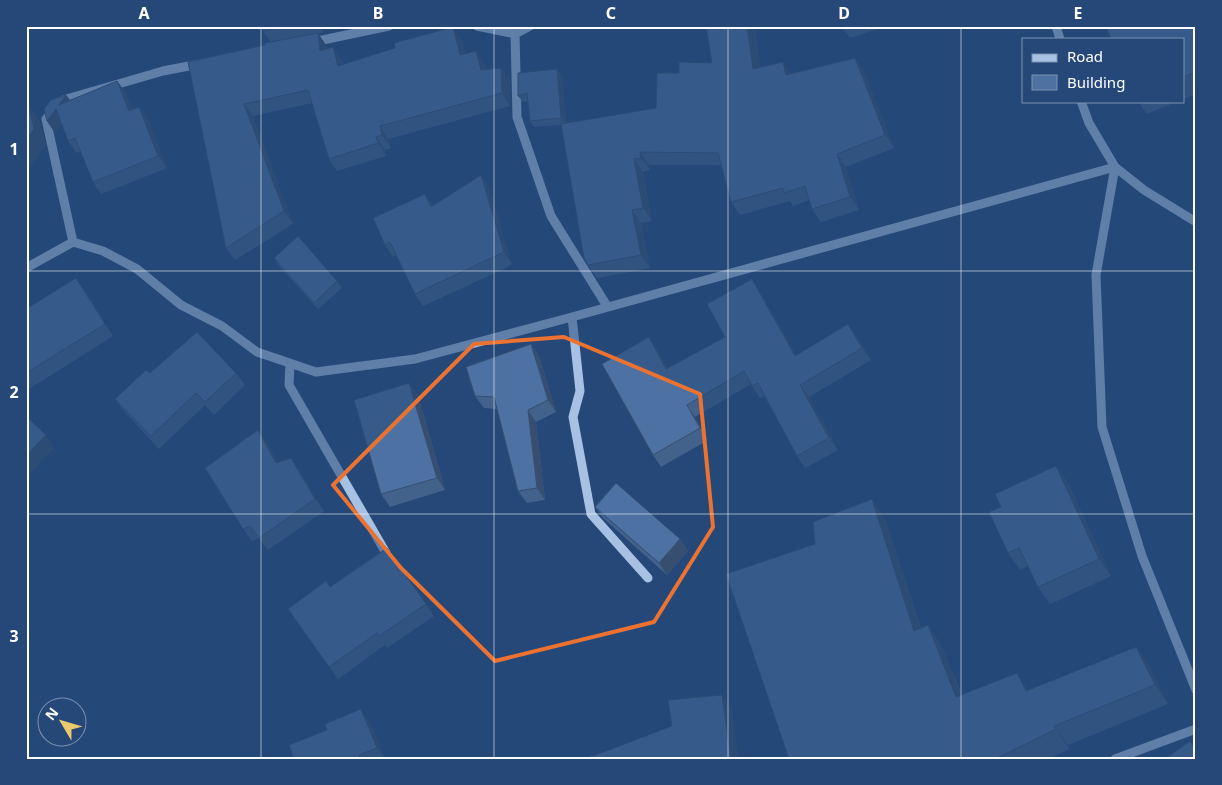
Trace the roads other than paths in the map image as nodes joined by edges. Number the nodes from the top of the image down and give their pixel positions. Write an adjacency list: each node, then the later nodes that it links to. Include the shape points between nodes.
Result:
1 (389, 26): 7 (street)
2 (477, 26): 5 (street)
3 (530, 26): 5 (street)
4 (1056, 26): 6 (street)
5 (515, 34): 14 (street, via 517,117 552,216)
6 (1060, 38)
7 (306, 44)
8 (210, 62): 12 (street, via 162,71 63,100 46,120)
9 (1081, 102): 10 (street, via 1089,123)
10 (1115, 167): 11 (street, via 1144,190); 14 (street); 19 (street, via 1096,275 1102,427 1142,556)
11 (1196, 222)
12 (73, 242): 13 (street); 16 (street, via 103,251 137,269 180,305 222,326 258,352)
13 (26, 268)
14 (607, 306): 15 (street)
15 (572, 317): 16 (street, via 414,359 316,372); 18 (street, via 580,391 573,417 591,514)
16 (290, 363): 17 (street, via 289,385)
17 (386, 553)
18 (648, 578)
19 (1196, 690)
20 (1196, 729): 21 (street)
21 (1115, 759)

